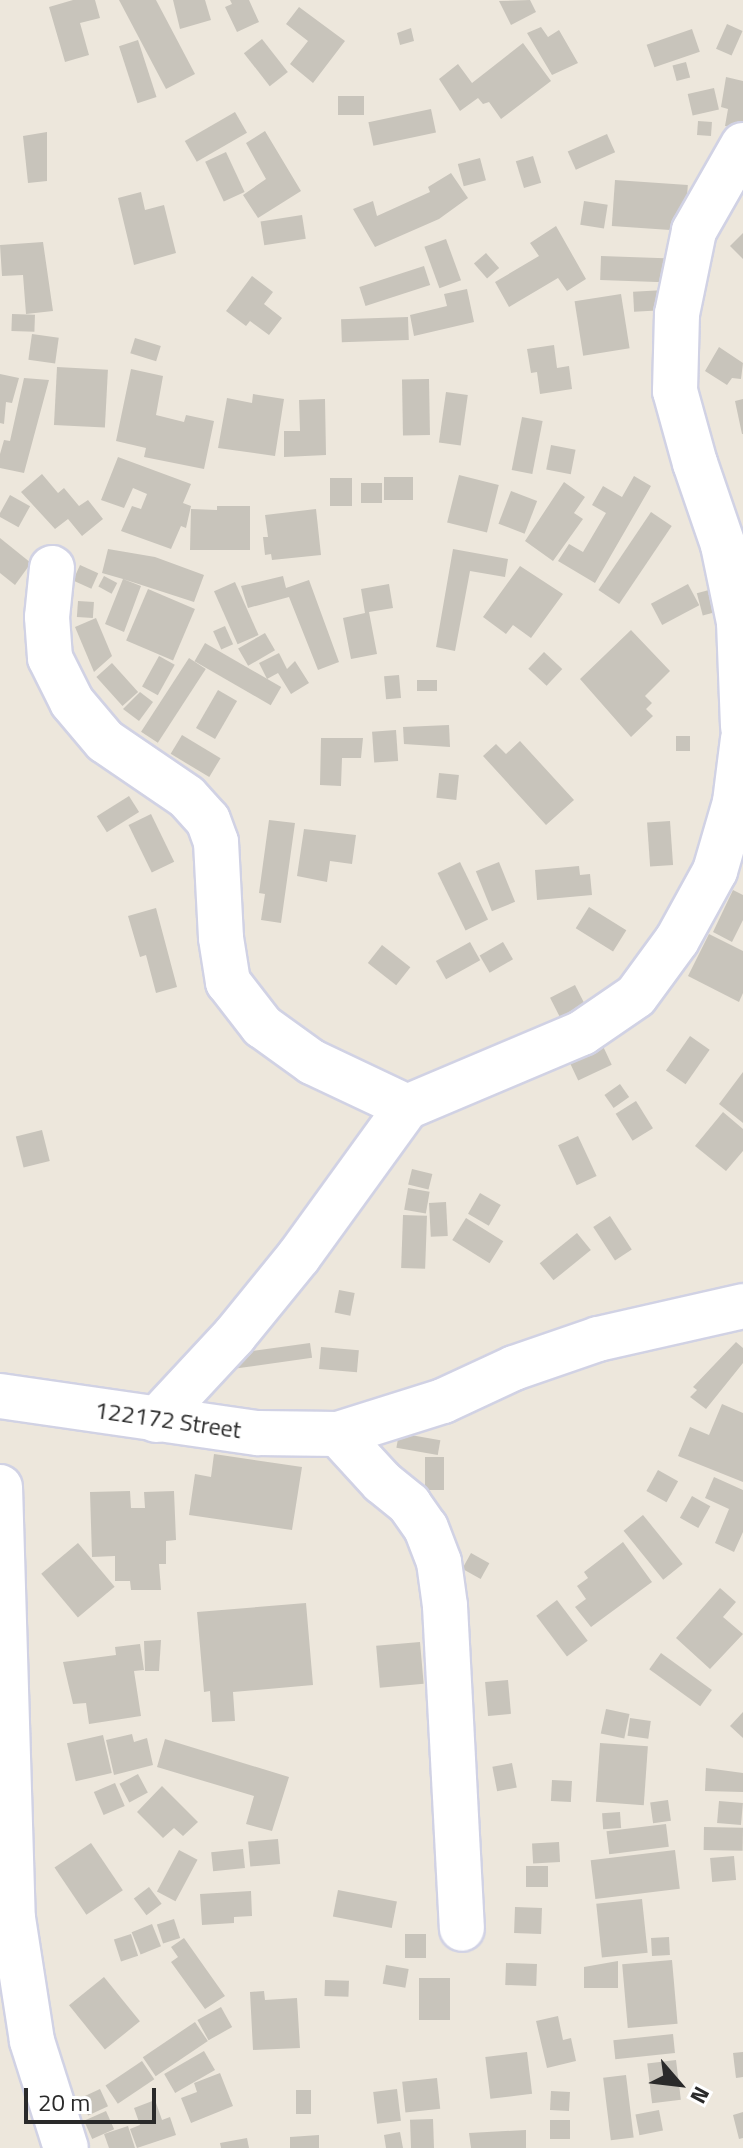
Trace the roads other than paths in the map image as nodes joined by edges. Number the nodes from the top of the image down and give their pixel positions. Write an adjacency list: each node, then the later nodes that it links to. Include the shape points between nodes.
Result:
1 (743, 145): 3 (street, via 694,231 677,314 675,391 727,560 739,622)
2 (52, 568): 5 (street, via 50,658 72,702 105,741 187,797 208,820 216,842 228,982 262,1026 312,1062)
3 (743, 727)
4 (743, 739): 5 (street, via 735,802 715,871 677,940 636,996 582,1033)
5 (407, 1107): 8 (street, via 299,1256)
6 (743, 1306): 9 (street, 122172 Street, via 598,1339 514,1368 443,1401)
7 (0, 1396): 8 (street, 122172 Street)
8 (156, 1420): 9 (street, 122172 Street, via 258,1433)
9 (338, 1434): 11 (street, via 409,1504 426,1528 439,1562)
10 (0, 1487): 12 (street, via 13,1918 32,2041)
11 (462, 1929)
12 (66, 2148)

